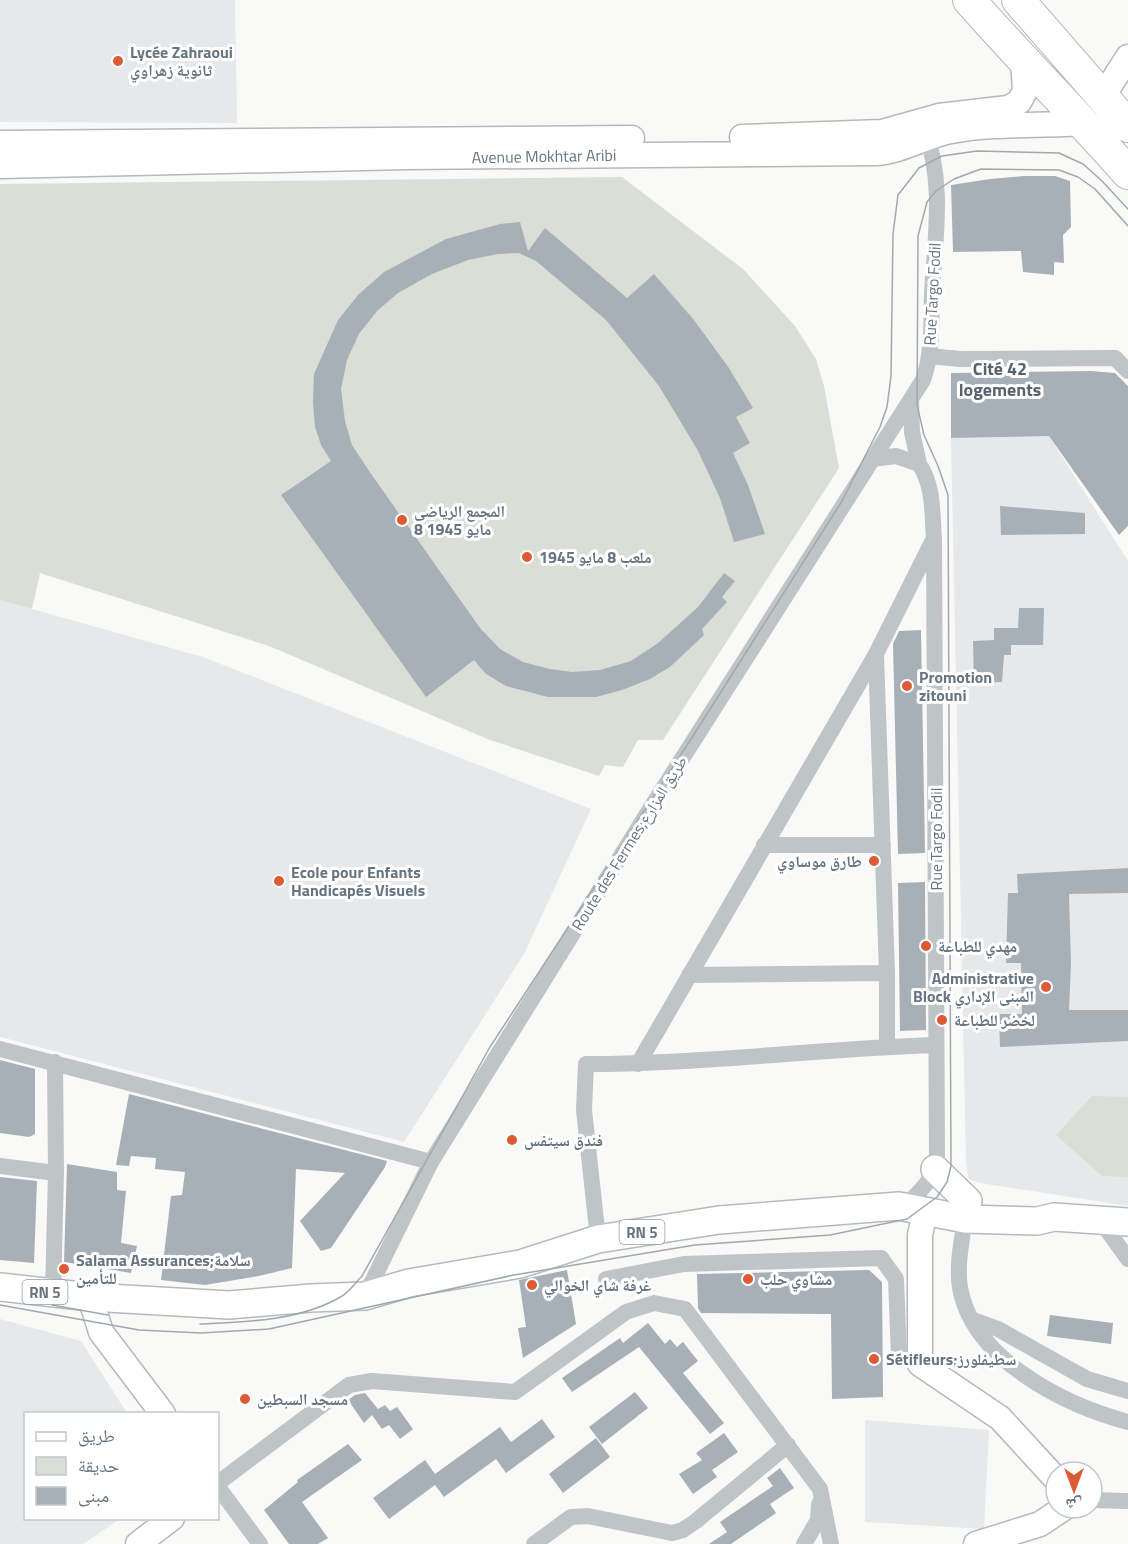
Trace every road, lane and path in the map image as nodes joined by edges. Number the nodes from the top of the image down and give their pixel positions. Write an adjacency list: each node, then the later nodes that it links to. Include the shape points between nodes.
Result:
1 (969, 0): 4 (highway)
2 (1018, 0): 5 (highway)
3 (1128, 57): 5 (main road)
4 (1023, 60): 6 (highway); 8 (main road, Avenue Mokhtar Aribi, via 1025,92 1014,106 946,115)
5 (1103, 96): 7 (highway)
6 (1084, 123): 8 (main road, Avenue Mokhtar Aribi); 12 (highway)
7 (1128, 126)
8 (925, 130): 10 (main road, Avenue Mokhtar Aribi, via 900,148 876,153 418,157); 13 (street, Rue Targo Fodil, via 934,161 936,191)
9 (0, 143): 10 (main road, Avenue Mokhtar Aribi)
10 (136, 153): 11 (main road, Avenue Mokhtar Aribi)
11 (0, 166)
12 (1128, 173)
13 (929, 356): 14 (street, via 1115,358); 15 (street, Rue Targo Fodil, via 923,380)
14 (1128, 371)
15 (911, 400): 16 (street, Route des Fermes;طريق المزارع); 17 (street, Rue Targo Fodil)
16 (872, 459): 17 (street, via 896,456); 29 (street, Route des Fermes;طريق المزارع)
17 (919, 464): 18 (street, Rue Targo Fodil, via 931,491)
18 (934, 539): 19 (street); 24 (street, Rue Targo Fodil)
19 (876, 654): 20 (street); 21 (street)
20 (764, 845): 21 (street); 23 (street)
21 (883, 846): 22 (street)
22 (887, 973): 23 (street); 25 (street)
23 (689, 975): 28 (street)
24 (935, 1045): 25 (street); 31 (street, Rue Targo Fodil)
25 (887, 1047): 28 (street)
26 (0, 1049): 27 (street)
27 (55, 1062): 29 (street); 32 (street)
28 (638, 1064): 37 (street, via 586,1064 584,1110)
29 (431, 1162): 42 (street, Route des Fermes;طريق المزارع)
30 (0, 1166): 32 (street)
31 (935, 1169): 33 (street, Rue Targo Fodil); 34 (main road)
32 (56, 1173): 41 (street)
33 (915, 1209): 34 (main road, RN 5); 37 (main road, RN 5, via 719,1220); 47 (main road, via 920,1235)
34 (966, 1210): 35 (main road, RN 5, via 1033,1208 1054,1217); 45 (street, via 959,1274 967,1311)
35 (1100, 1220): 36 (main road, RN 5); 38 (street)
36 (1128, 1222)
37 (598, 1239): 42 (main road, RN 5, via 520,1264 409,1283)
38 (1128, 1259)
39 (606, 1279): 47 (street, via 684,1264 881,1258 896,1279 899,1357)
40 (0, 1287): 41 (main road, RN 5)
41 (53, 1293): 43 (main road, RN 5)
42 (364, 1296): 44 (main road, RN 5, via 230,1305)
43 (90, 1297): 44 (main road, RN 5); 46 (main road)
44 (146, 1301): 46 (main road, via 121,1306)
45 (973, 1320): 48 (street, via 998,1329); 50 (street, via 990,1347 1014,1368)
46 (101, 1332): 51 (main road)
47 (920, 1364): 54 (main road, via 1000,1419)
48 (1087, 1379): 49 (street); 50 (street)
49 (1128, 1391)
50 (1071, 1402): 52 (street)
51 (162, 1412)
52 (1128, 1422)
53 (788, 1446): 55 (street, via 685,1310 654,1303 626,1312 514,1392 372,1381 349,1385); 57 (street); 64 (street, via 683,1530 672,1533 588,1516 571,1517)
54 (1044, 1466)
55 (219, 1484)
56 (219, 1486): 63 (street)
57 (820, 1489): 65 (street, via 818,1520); 66 (street)
58 (1104, 1500): 59 (street)
59 (1128, 1501)
60 (169, 1520): 62 (main road)
61 (1046, 1520): 67 (main road)
62 (138, 1544)
63 (260, 1544)
64 (534, 1544)
65 (804, 1544)
66 (831, 1544)
67 (976, 1544)

